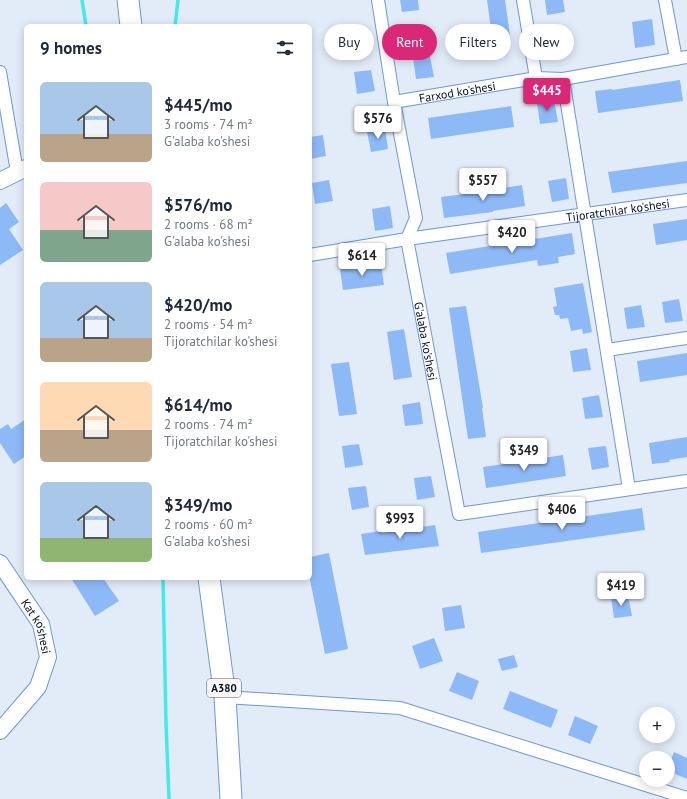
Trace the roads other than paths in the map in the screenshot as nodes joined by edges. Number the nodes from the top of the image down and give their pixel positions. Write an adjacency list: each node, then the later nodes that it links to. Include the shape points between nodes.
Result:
1 (128, 0): 5 (highway)
2 (378, 0): 10 (street)
3 (523, 0): 8 (street)
4 (665, 0): 6 (street)
5 (131, 24)
6 (682, 58): 9 (street, Farxod ko'shesi)
7 (0, 72): 11 (street)
8 (536, 78): 9 (street, Farxod ko'shesi); 10 (street, Farxod ko'shesi)
9 (563, 79): 14 (street)
10 (394, 102): 15 (street, via 416,218)
11 (21, 170): 12 (street)
12 (0, 181)
13 (687, 200): 14 (street, Tijoratchilar ko'shesi)
14 (584, 215): 15 (street, Tijoratchilar ko'shesi); 18 (street)
15 (407, 239): 16 (street, Tijoratchilar ko'shesi); 20 (street, G'alaba ko'shesi, via 459,514)
16 (312, 255)
17 (687, 338): 18 (street)
18 (607, 350): 20 (street)
19 (687, 480): 20 (street, G'alaba ko'shesi)
20 (629, 489)
21 (0, 563): 24 (street, Kat ko'shesi, via 42,624 48,657 38,687)
22 (209, 580): 23 (highway, A380)
23 (225, 697): 25 (street, via 400,708); 26 (highway, A380)
24 (0, 731)
25 (687, 798)
26 (231, 799)

